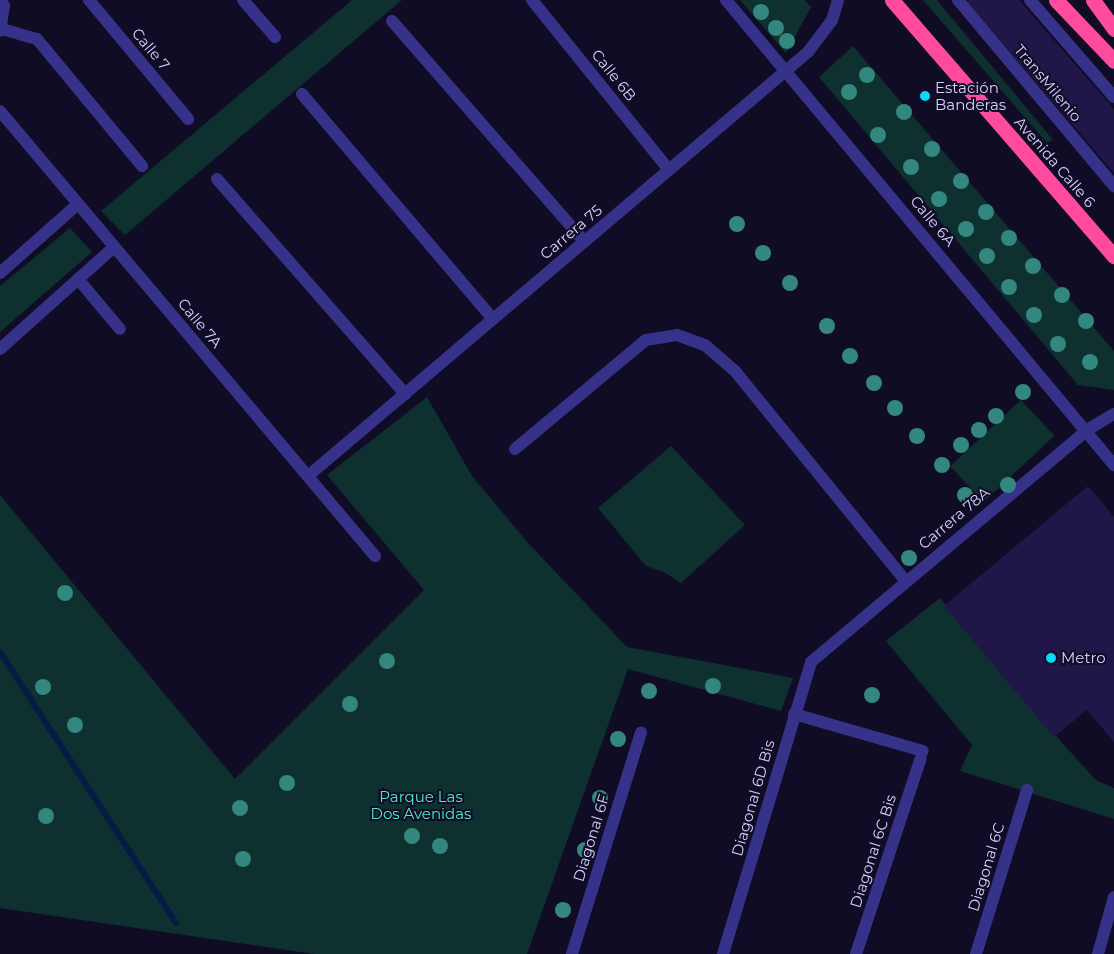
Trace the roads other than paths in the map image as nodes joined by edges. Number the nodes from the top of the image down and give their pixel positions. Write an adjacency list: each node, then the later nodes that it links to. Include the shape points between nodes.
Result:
1 (1, 0): 14 (street)
2 (89, 0): 21 (street, Calle 7)
3 (243, 0): 15 (street)
4 (532, 0): 23 (street, Calle 6B)
5 (726, 0): 17 (street, Calle 6A)
6 (838, 0): 17 (street, Carrera 75, via 824,34)
7 (892, 0): 29 (highway, Avenida Calle 6)
8 (958, 0): 25 (street, TransMilenio)
9 (1030, 0): 19 (street)
10 (1056, 0): 16 (highway)
11 (1093, 0): 13 (highway)
12 (392, 21): 27 (street)
13 (1114, 28)
14 (1, 30): 22 (street, via 37,40)
15 (275, 37)
16 (1114, 61)
17 (786, 71): 23 (street, Carrera 75); 37 (street, Calle 6A)
18 (302, 94): 32 (street)
19 (1114, 97)
20 (0, 111): 26 (street, Calle 7A)
21 (188, 119)
22 (142, 166)
23 (670, 170): 27 (street, Carrera 75)
24 (217, 179): 35 (street)
25 (1114, 186)
26 (78, 204): 28 (street, Calle 7A); 30 (street)
27 (584, 242): 32 (street, Carrera 75)
28 (114, 246): 31 (street); 40 (street, Calle 7A)
29 (1114, 256)
30 (0, 273)
31 (78, 279): 33 (street); 34 (street)
32 (493, 319): 35 (street, Carrera 75)
33 (120, 329)
34 (0, 349)
35 (405, 394): 40 (street, Carrera 75)
36 (1114, 414): 37 (street, Carrera 78A)
37 (1087, 430): 39 (street, Calle 6A); 42 (street, Carrera 78A)
38 (515, 448): 42 (street, via 646,340 677,335 705,345 735,372)
39 (1114, 465)
40 (308, 476): 41 (street, Calle 7A)
41 (375, 556)
42 (905, 580): 43 (street, Carrera 78A)
43 (818, 653): 44 (street, Diagonal 6D Bis, via 811,662)
44 (794, 714): 49 (street, Diagonal 6D Bis); 50 (street, Diagonal 6C Bis, via 922,754)
45 (640, 732): 48 (street, Diagonal 6F)
46 (1027, 790): 51 (street, Diagonal 6C)
47 (1114, 897): 52 (street)
48 (572, 954)
49 (723, 954)
50 (856, 954)
51 (976, 954)
52 (1098, 954)

